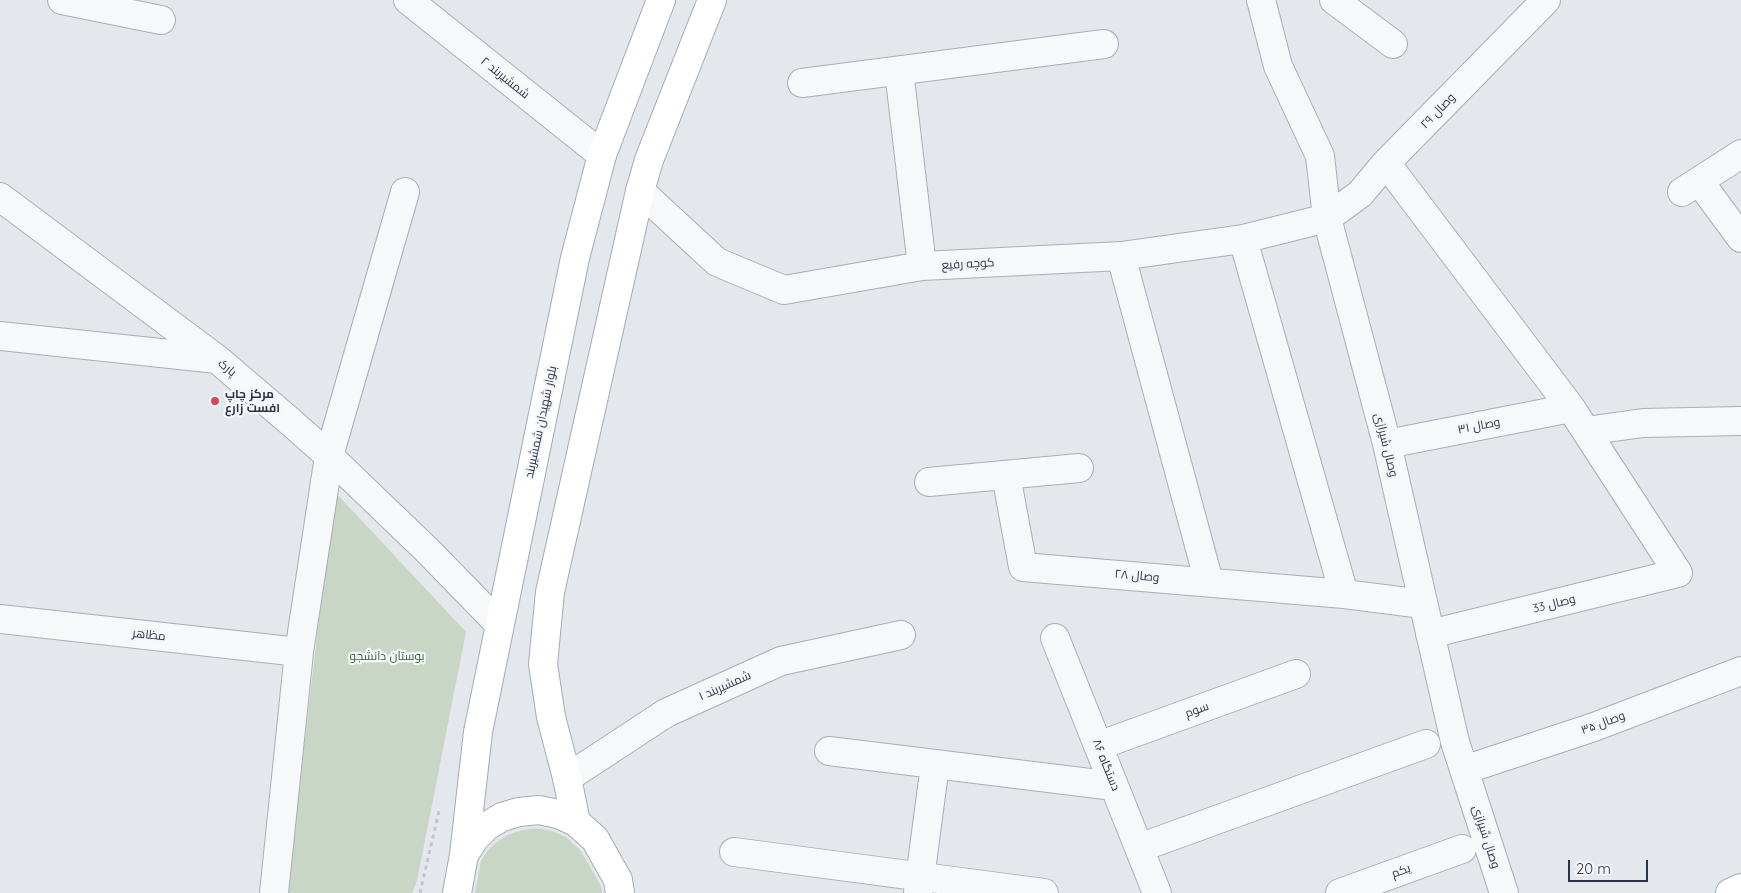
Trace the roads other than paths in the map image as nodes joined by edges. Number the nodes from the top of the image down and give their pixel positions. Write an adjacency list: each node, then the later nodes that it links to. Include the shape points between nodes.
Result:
1 (62, 0): 8 (street)
2 (408, 0): 14 (street, شمشیربند ۲)
3 (661, 0): 14 (main road, بلوار شهیدان شمشیربند)
4 (712, 0): 16 (main road, via 649,160)
5 (1261, 0): 19 (street, وصال شیرازی, via 1278,66 1320,156)
6 (1334, 0): 10 (street)
7 (1546, 0): 15 (street, وصال ۲۹)
8 (161, 20)
9 (1104, 44): 11 (street)
10 (1393, 44)
11 (899, 71): 12 (street); 23 (street)
12 (802, 83)
13 (1741, 154): 20 (street, via 1690,186)
14 (602, 155): 38 (main road, بلوار شهیدان شمشیربند, via 575,258)
15 (1386, 164): 19 (street, وصال ۲۹, via 1360,194); 26 (street)
16 (640, 191): 23 (street, کوچه رفیع, via 717,262 784,290); 50 (main road, via 550,592 543,664 550,717)
17 (405, 192): 30 (street)
18 (0, 197): 25 (street, پارک)
19 (1327, 218): 21 (street, کوچه رفیع); 29 (street, وصال شیرازی)
20 (1741, 238)
21 (1243, 239): 22 (street, کوچه رفیع); 35 (street)
22 (1121, 256): 23 (street, کوچه رفیع); 34 (street)
23 (922, 266)
24 (0, 336): 25 (street)
25 (217, 359): 30 (street, پارک)
26 (1571, 408): 28 (street); 29 (street, وصال ۳۱)
27 (1741, 421): 28 (street, via 1643,423)
28 (1586, 431): 39 (street, وصال 33, via 1678,573)
29 (1387, 444): 36 (street, وصال شیرازی)
30 (329, 456): 38 (street, پارک); 42 (street)
31 (1079, 468): 32 (street)
32 (1006, 475): 33 (street); 34 (street, وصال ۲۸, via 1023,567)
33 (929, 482)
34 (1209, 582): 35 (street, وصال ۲۸)
35 (1344, 594): 36 (street, وصال ۲۸)
36 (1423, 604): 39 (street, وصال شیرازی)
37 (0, 619): 42 (street, مظاهر)
38 (499, 624): 56 (main road, بلوار شهیدان شمشیربند, via 478,732)
39 (1430, 634): 49 (street, وصال شیرازی)
40 (901, 635): 50 (street, شمشیربند ۱, via 781,661 666,713)
41 (1055, 638): 46 (street, دستگاه ۸۶)
42 (299, 652): 59 (street)
43 (1741, 670): 49 (street, وصال ۳۵, via 1594,727)
44 (1296, 674): 46 (street, سوم)
45 (1426, 744): 53 (street)
46 (1098, 746): 51 (street, دستگاه ۸۶)
47 (829, 751): 48 (street)
48 (935, 765): 51 (street); 57 (street)
49 (1464, 770): 65 (street, وصال شیرازی)
50 (567, 778): 52 (main road)
51 (1114, 786): 53 (street, دستگاه ۸۶)
52 (576, 822): 56 (main road, via 538,810 502,817 487,826); 61 (main road, via 595,840 618,880)
53 (1139, 848): 63 (street, دستگاه ۸۶)
54 (1462, 849): 64 (street, یکم)
55 (734, 852): 57 (street)
56 (464, 855): 60 (main road, بلوار شهیدان شمشیربند)
57 (919, 885): 62 (street)
58 (1741, 888): 66 (main road)
59 (274, 893)
60 (457, 893)
61 (620, 893)
62 (1044, 893)
63 (1157, 893)
64 (1340, 893)
65 (1504, 893)
66 (1730, 893)

